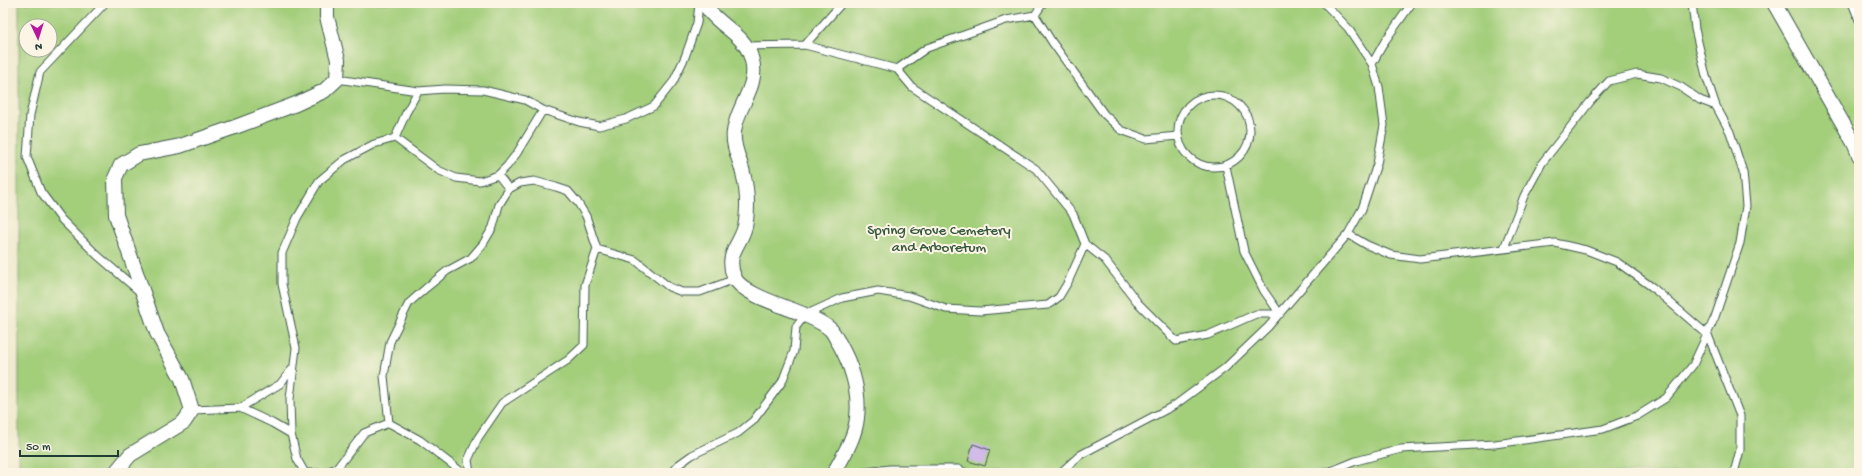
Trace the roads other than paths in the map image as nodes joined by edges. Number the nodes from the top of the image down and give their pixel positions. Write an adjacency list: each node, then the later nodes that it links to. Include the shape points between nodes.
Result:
1 (105, 3): 33 (lane, via 40,72 30,115 27,157 41,192 61,219)
2 (327, 3): 18 (street, via 327,17 338,60)
3 (700, 3): 21 (lane, via 697,23 685,57 673,82 654,106 626,119 599,126)
4 (704, 3): 15 (street, via 713,15)
5 (842, 3): 14 (lane)
6 (1043, 3): 12 (lane)
7 (1324, 3): 16 (lane, via 1348,28)
8 (1412, 3): 16 (lane)
9 (1692, 3): 20 (lane, via 1695,30)
10 (1774, 3): 24 (street)
11 (1852, 3): 13 (lane)
12 (1035, 15): 17 (lane, via 1006,20 927,48); 22 (lane, via 1100,108 1121,130 1146,139)
13 (1859, 20)
14 (805, 44): 15 (lane); 17 (lane)
15 (747, 46): 32 (street, via 752,58 753,74 750,92 739,112 734,132 747,198 746,223 731,256 730,266)
16 (1372, 64): 28 (lane, via 1384,125 1377,164 1362,209)
17 (897, 69): 29 (lane, via 912,87 1036,169 1073,214)
18 (336, 79): 19 (lane); 33 (street, via 324,91 296,104 180,146 139,154 121,165 116,178 116,215)
19 (418, 91): 21 (lane, via 483,90 525,100); 23 (lane)
20 (1716, 106): 30 (lane, via 1661,78 1638,74 1609,81 1542,163 1524,196); 36 (lane, via 1730,132 1743,172 1746,206 1740,243)
21 (543, 110): 26 (lane, via 517,153)
22 (1178, 136): 25 (lane, via 1184,153 1193,161 1209,167); 25 (lane, via 1179,120 1184,110 1193,102 1216,95 1238,104 1246,114 1250,126 1250,139 1237,160)
23 (395, 138): 26 (lane, via 438,170 456,178 480,181); 37 (lane, via 374,144 344,160 318,181 297,218 282,253 282,284 296,348)
24 (1859, 155)
25 (1226, 166): 34 (lane, via 1244,251 1264,291)
26 (498, 175): 27 (lane)
27 (509, 189): 31 (lane, via 520,183 534,181 568,191 586,216); 40 (lane, via 499,205 493,227 484,244 471,258 447,271 409,303 390,342 384,376)
28 (1348, 234): 30 (lane, via 1391,255 1420,259); 34 (lane)
29 (1085, 244): 34 (lane, via 1105,260 1138,303 1176,341 1208,335 1256,314); 35 (lane, via 1059,297 1048,305 980,311 946,309 909,296 878,291 842,298)
30 (1504, 248): 36 (lane, via 1555,243 1586,250 1617,262 1652,287)
31 (597, 249): 32 (lane, via 635,260 669,287 682,292 700,292); 46 (lane, via 584,285 584,345 568,360 502,403 478,438 468,460)
32 (735, 280): 35 (street, via 764,300)
33 (143, 295): 39 (street, via 157,333 182,379)
34 (1280, 314): 51 (lane, via 1224,368 1175,405 1080,455)
35 (805, 315): 47 (lane, via 796,327 794,351 782,382 753,421 738,433 692,455); 48 (street, via 831,330 852,370 857,393 857,419 849,447)
36 (1708, 335): 52 (lane, via 1693,365 1666,398 1637,416 1603,429 1495,444 1401,449 1356,461); 53 (lane, via 1740,416 1740,450)
37 (293, 368): 38 (lane, via 280,384); 41 (lane)
38 (240, 408): 39 (lane); 41 (lane)
39 (192, 410): 43 (street, via 184,422 130,455)
40 (389, 423): 42 (lane, via 364,433); 45 (lane, via 420,440)
41 (290, 434): 44 (lane, via 297,459)
42 (337, 470): 44 (lane)
43 (115, 473)
44 (305, 473)
45 (463, 473)
46 (470, 473)
47 (671, 473)
48 (834, 473)
49 (857, 473): 50 (lane, via 890,469 958,470)
50 (966, 473)
51 (1060, 473)
52 (1326, 473)
53 (1734, 473)

